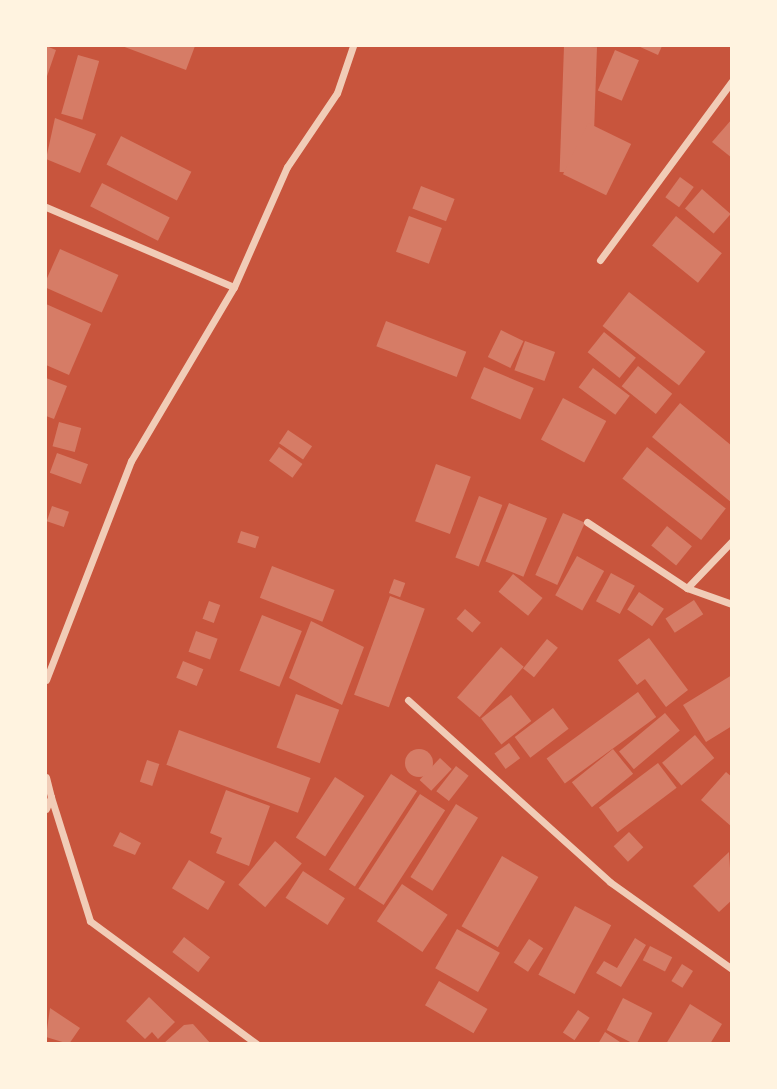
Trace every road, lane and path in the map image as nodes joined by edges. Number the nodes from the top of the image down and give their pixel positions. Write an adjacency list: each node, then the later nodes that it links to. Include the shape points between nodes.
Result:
1 (353, 46): 5 (street, via 337,93 287,167)
2 (732, 81): 4 (street)
3 (46, 207): 5 (street)
4 (600, 260)
5 (234, 287): 10 (street, via 131,461)
6 (587, 522): 8 (street)
7 (732, 541): 8 (street)
8 (688, 588): 9 (street)
9 (732, 604)
10 (46, 680)
11 (408, 699): 15 (street, via 610,882)
12 (46, 777): 13 (street)
13 (51, 797): 14 (street); 16 (street, via 90,922)
14 (46, 809)
15 (732, 970)
16 (257, 1044)

